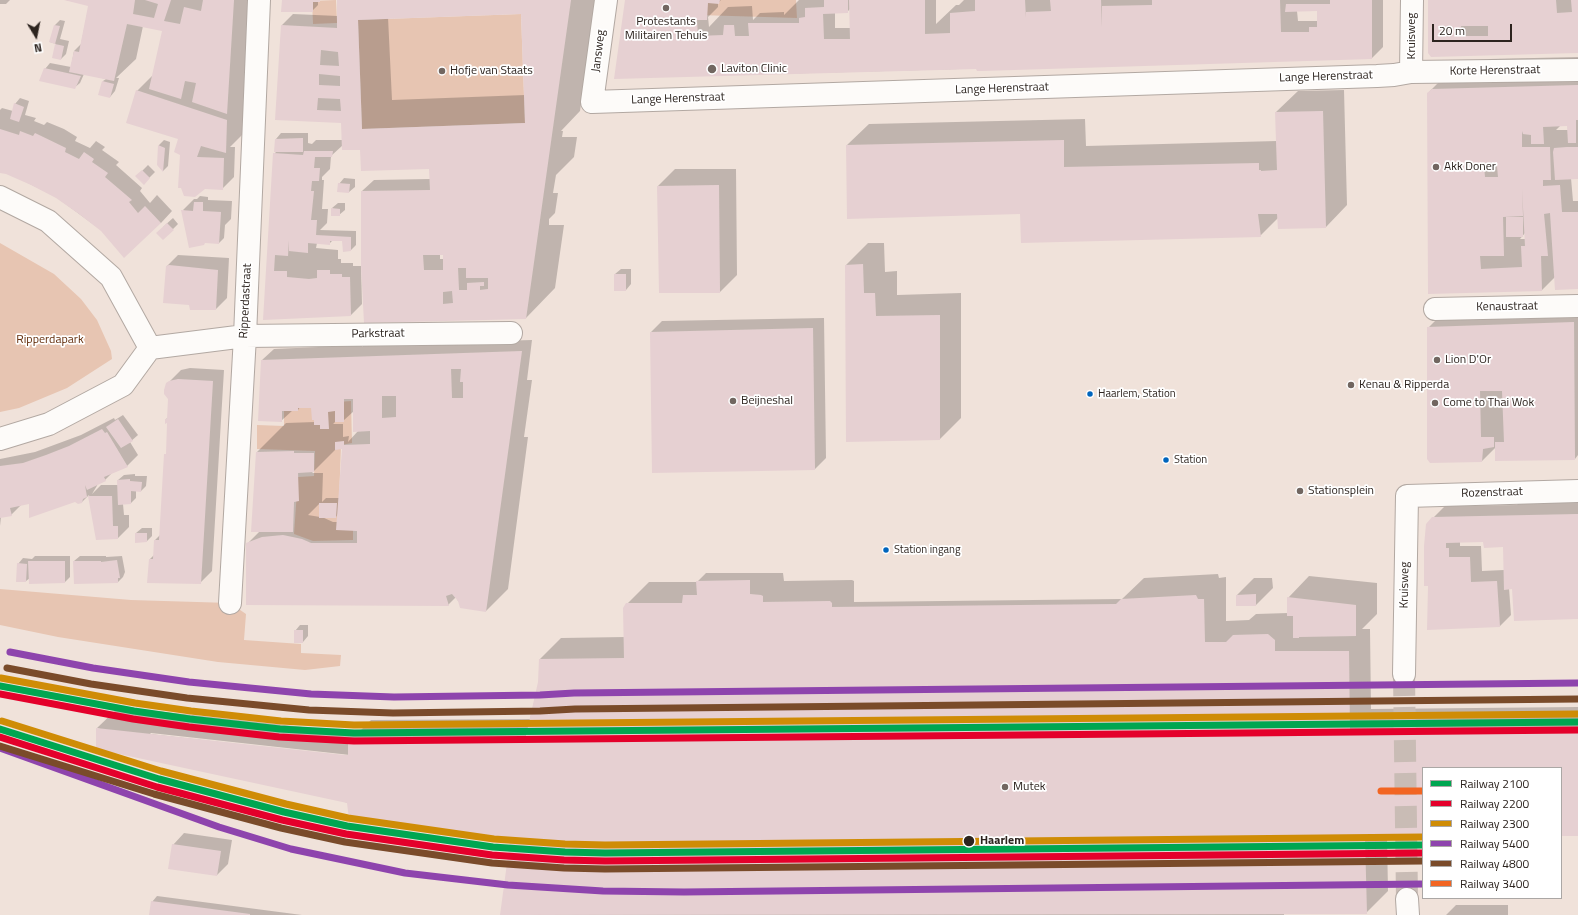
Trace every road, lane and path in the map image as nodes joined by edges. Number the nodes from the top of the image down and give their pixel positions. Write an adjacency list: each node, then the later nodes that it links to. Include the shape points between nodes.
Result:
1 (260, 0): 11 (street, Ripperdastraat)
2 (606, 0): 6 (street, Jansweg)
3 (1412, 0): 5 (street, Kruisweg)
4 (1578, 70): 5 (street, Korte Herenstraat)
5 (1411, 72): 6 (street, Lange Herenstraat, via 1394,75)
6 (592, 102)
7 (0, 197): 12 (street, via 48,221 111,276)
8 (1578, 306): 9 (street, Kenaustraat)
9 (1435, 309)
10 (511, 333): 11 (street, Parkstraat)
11 (245, 336): 12 (street); 16 (street, Ripperdastraat)
12 (150, 348): 13 (street, via 123,385 49,424)
13 (0, 439)
14 (1578, 491): 15 (street, Rozenstraat)
15 (1407, 496): 17 (street, Kruisweg)
16 (230, 603)
17 (1404, 674)

